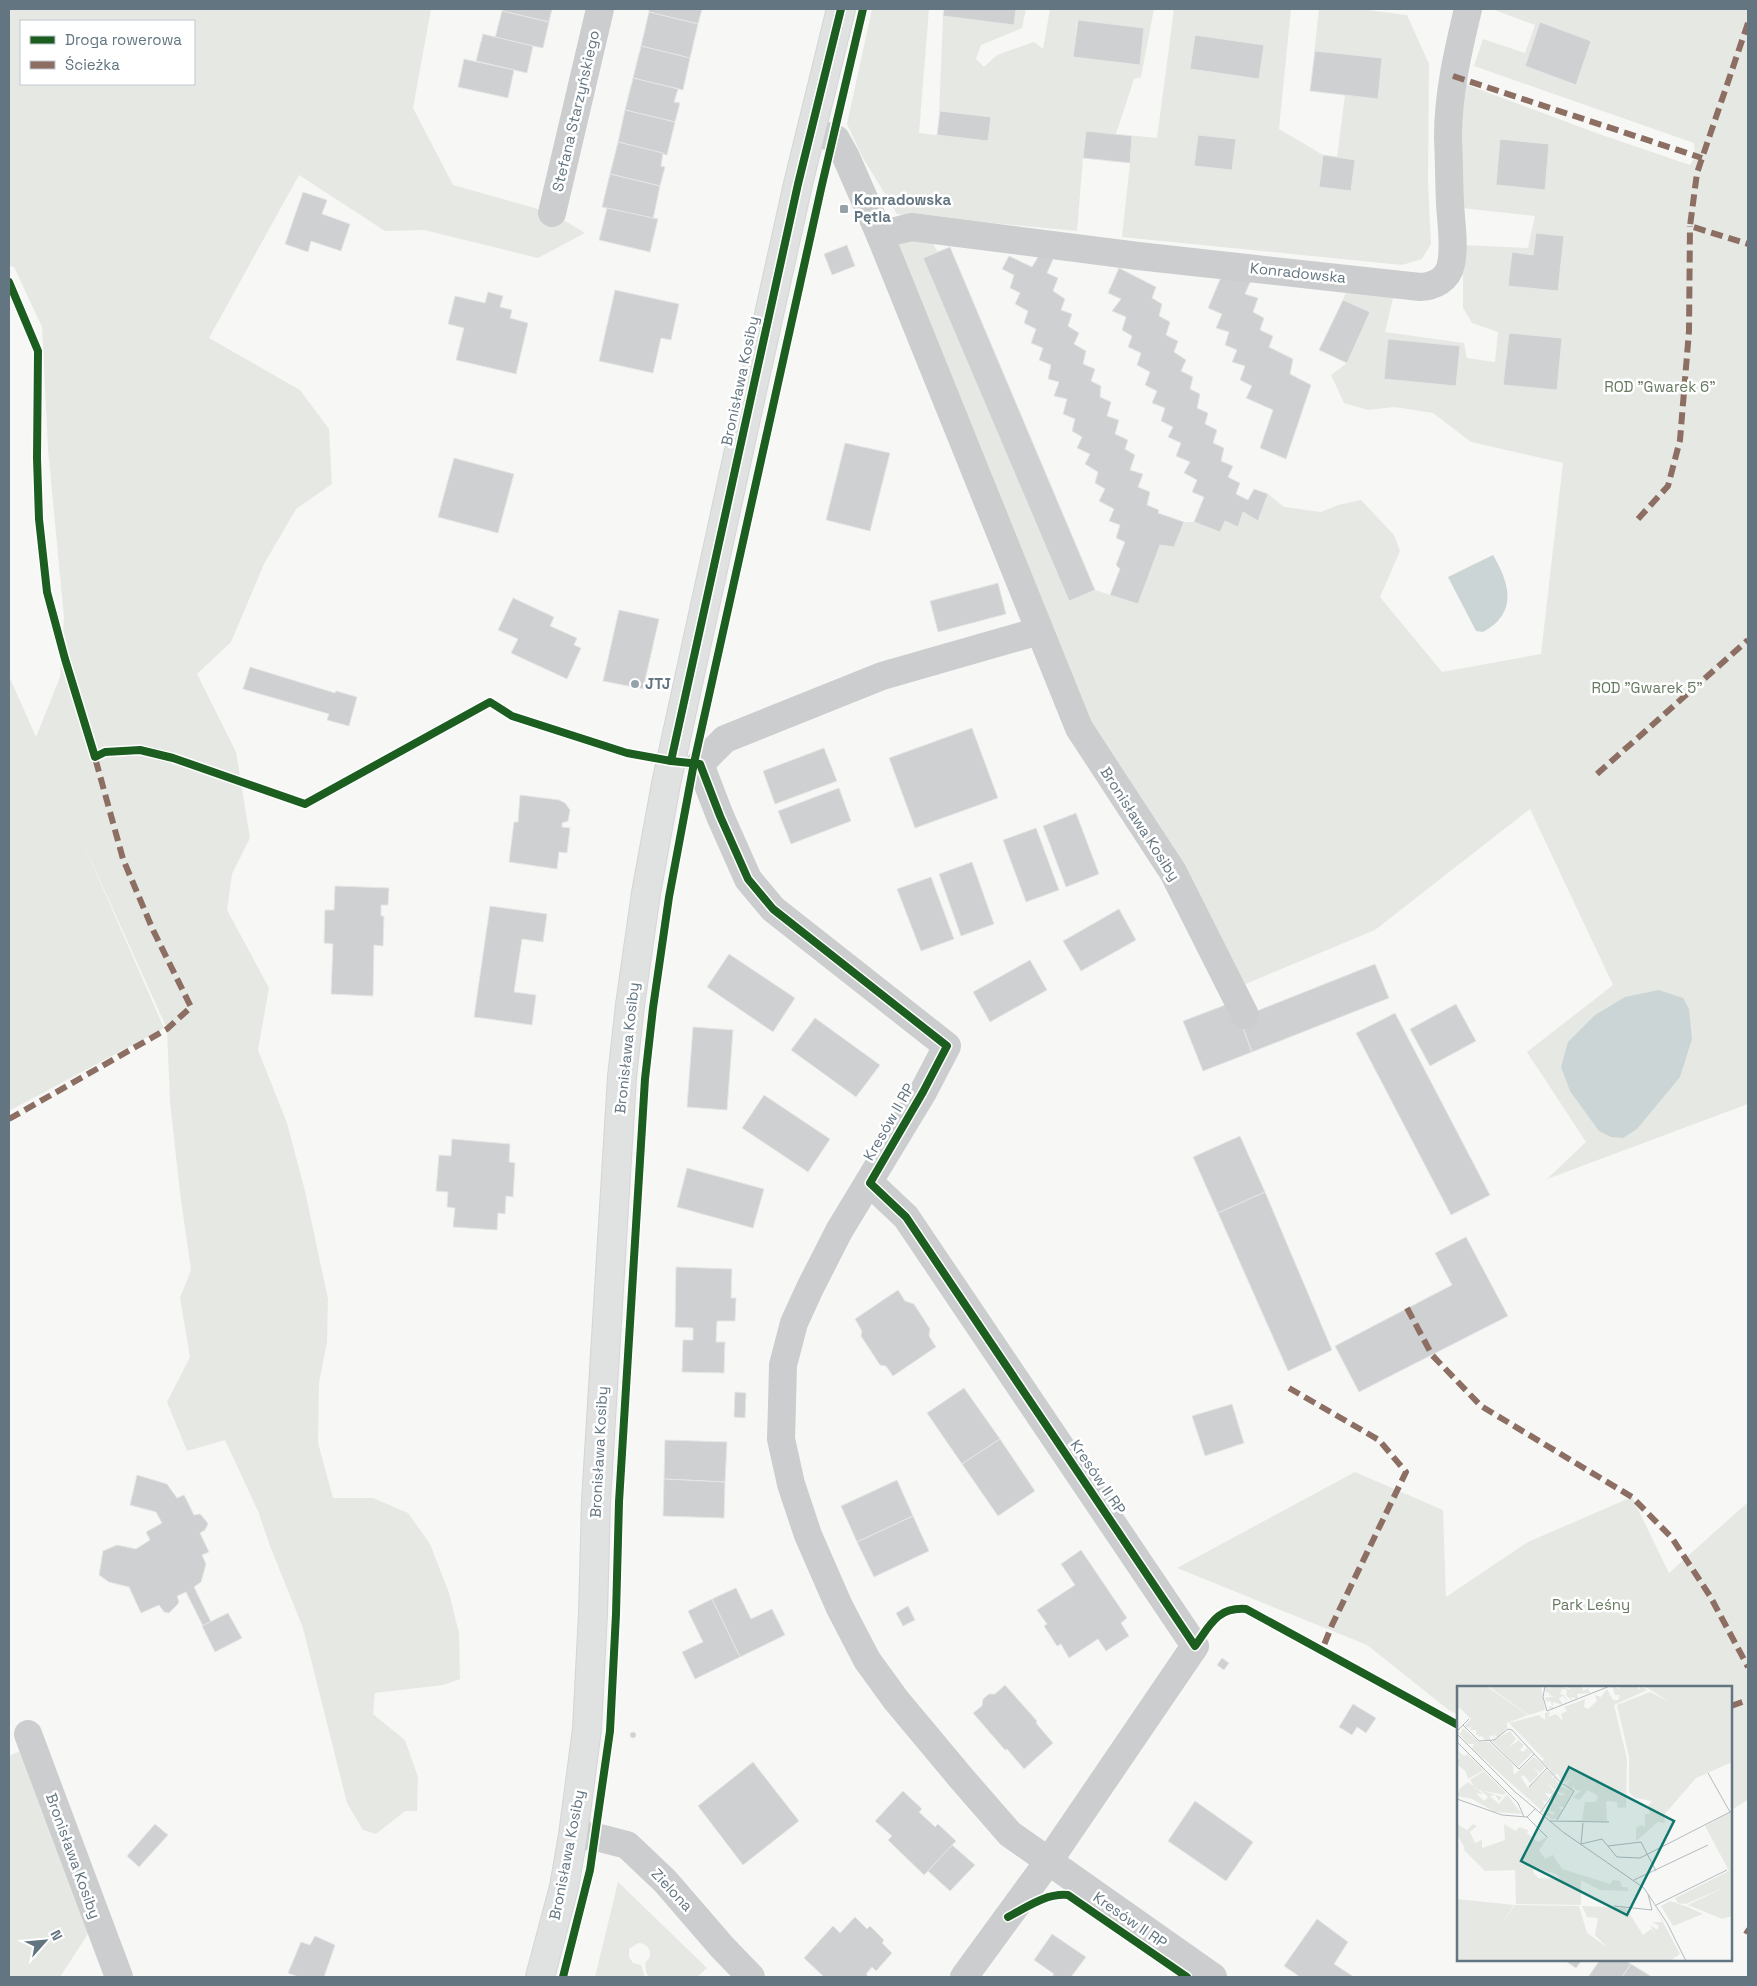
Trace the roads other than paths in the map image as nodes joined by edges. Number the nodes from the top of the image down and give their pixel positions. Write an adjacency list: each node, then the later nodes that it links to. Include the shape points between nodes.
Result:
1 (600, 9): 5 (street, Stefana Starzyńskiego)
2 (841, 9): 4 (street, Bronisława Kosiby)
3 (1468, 9): 6 (street, Konradowska, via 1453,76 1448,135 1451,265 1445,277 1434,286 1171,260 911,227)
4 (810, 131): 6 (street, Bronisława Kosiby, via 836,139); 8 (street, Bronisława Kosiby)
5 (552, 213)
6 (880, 235): 7 (street, Bronisława Kosiby)
7 (1039, 631): 9 (street, via 882,676 725,739); 10 (street, Bronisława Kosiby, via 1079,728 1173,872)
8 (671, 761): 9 (street); 13 (street, Bronisława Kosiby, via 646,893 622,1076 597,1492 587,1729)
9 (700, 764): 11 (street, Kresów II RP, via 748,879 773,909 947,1046)
10 (1245, 1015)
11 (870, 1183): 14 (street, Kresów II RP, via 839,1231 794,1323 783,1365 782,1405 782,1439 790,1484 808,1536 867,1660 902,1708 1010,1834); 14 (street, Kresów II RP, via 906,1217 1195,1646)
12 (28, 1734): 15 (street, Bronisława Kosiby)
13 (574, 1835): 16 (street, Bronisława Kosiby); 17 (street, Zielona, via 627,1845 665,1881)
14 (1048, 1862): 18 (street, Kresów II RP); 19 (street, Kresów II RP)
15 (119, 1977)
16 (540, 1977)
17 (752, 1977)
18 (964, 1977)
19 (1213, 1977)

